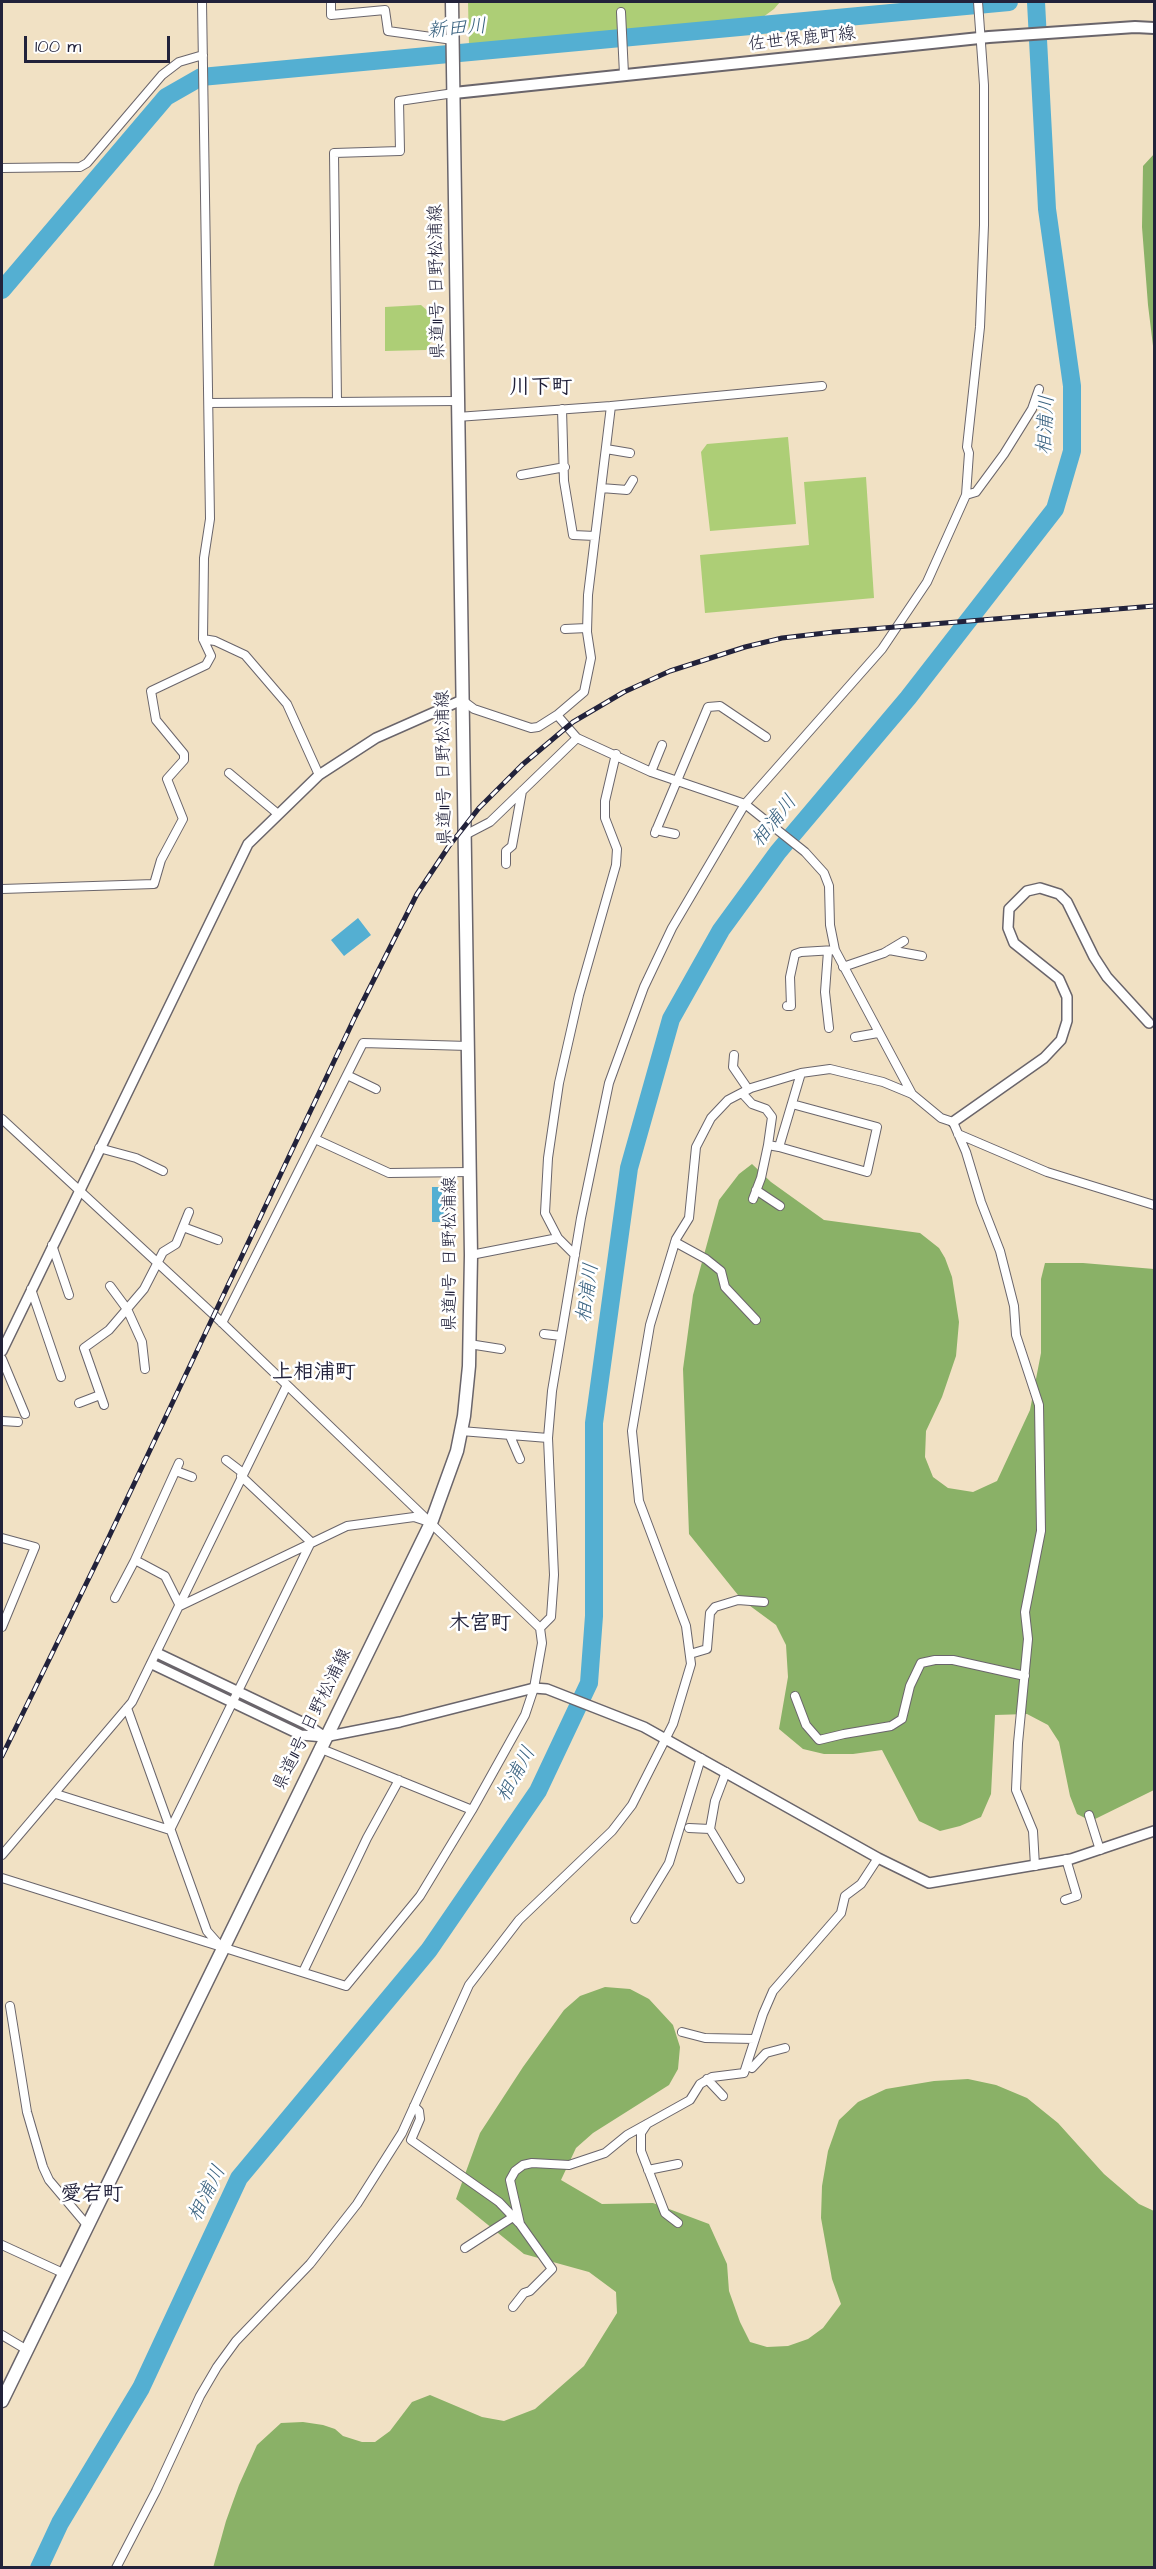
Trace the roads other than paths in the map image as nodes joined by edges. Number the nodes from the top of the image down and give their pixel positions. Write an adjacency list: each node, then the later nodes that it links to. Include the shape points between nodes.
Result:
1 (202, 2): 9 (street)
2 (330, 2): 8 (street, via 331,15 385,10 388,31)
3 (452, 2): 8 (main road, 県道11号 日野松浦線)
4 (978, 2): 7 (street)
5 (621, 12): 10 (street)
6 (1155, 28): 7 (main road, 佐世保鹿町線)
7 (984, 38): 10 (main road, 佐世保鹿町線); 27 (street, via 980,327)
8 (453, 42): 11 (main road, 県道11号 日野松浦線)
9 (203, 55): 12 (street, via 178,62 162,75 80,167); 16 (street)
10 (624, 70): 11 (main road, 佐世保鹿町線)
11 (454, 93): 15 (main road, 県道11号 日野松浦線); 17 (street, via 399,101 400,151 334,153)
12 (2, 168)
13 (822, 386): 18 (street)
14 (1039, 389): 27 (street, via 1032,409 1004,454 976,492)
15 (457, 401): 17 (street); 20 (main road, 県道11号 日野松浦線)
16 (209, 402): 17 (street); 31 (street, via 210,519 204,558)
17 (337, 402)
18 (611, 406): 19 (street); 21 (street)
19 (562, 410): 20 (street); 23 (street)
20 (457, 417): 32 (main road, 県道11号 日野松浦線)
21 (606, 448): 22 (street); 26 (street)
22 (630, 453)
23 (564, 467): 24 (street); 28 (street, via 573,535)
24 (521, 475)
25 (633, 480): 26 (street, via 627,490)
26 (601, 488): 28 (street)
27 (966, 495): 43 (street, via 927,582 882,649)
28 (595, 536): 29 (street)
29 (587, 628): 30 (street); 33 (street, via 591,658 584,692)
30 (565, 629)
31 (203, 639): 40 (street, via 245,654 287,704); 48 (street, via 211,656 206,665 151,691 156,720 184,754 184,760 167,778 183,819 153,884)
32 (462, 700): 33 (street, via 474,709 531,728); 40 (street, via 376,738); 46 (main road, 県道11号 日野松浦線)
33 (557, 715): 35 (street)
34 (766, 737): 41 (street, via 720,706 708,707)
35 (577, 738): 37 (street); 42 (street)
36 (662, 745): 38 (street)
37 (616, 754): 38 (street); 83 (street, via 605,810 617,849 616,865 579,995 559,1083 548,1158 545,1214)
38 (651, 772): 41 (street)
39 (229, 773): 44 (street)
40 (319, 775): 44 (street)
41 (677, 780): 43 (street); 45 (street, via 656,831)
42 (522, 790): 46 (street, via 490,822); 47 (street)
43 (748, 806): 50 (street, via 805,852 824,873 829,886); 88 (street, via 678,918 644,987 609,1083)
44 (278, 814): 73 (street, via 248,844)
45 (675, 834)
46 (465, 835): 59 (main road, 県道11号 日野松浦線)
47 (506, 864)
48 (2, 889)
49 (904, 941): 51 (street)
50 (831, 950): 53 (street); 54 (street, via 795,954 790,976 791,1006); 56 (street, via 825,992)
51 (889, 950): 52 (street); 53 (street)
52 (922, 956)
53 (843, 967): 57 (street)
54 (787, 1006)
55 (1149, 1023): 68 (street, via 1101,967 1067,902 1059,894 1040,888 1027,891 1009,909 1008,928 1014,943 1059,980 1066,997 1067,1021 1061,1040 1044,1058)
56 (830, 1028)
57 (878, 1033): 58 (street); 65 (street)
58 (855, 1037)
59 (468, 1047): 62 (street, via 363,1043); 75 (main road, 県道11号 日野松浦線)
60 (734, 1055): 64 (street, via 729,1070)
61 (801, 1073): 64 (street); 65 (street, via 830,1069 854,1073); 66 (street)
62 (347, 1075): 63 (street); 70 (street)
63 (376, 1089)
64 (745, 1091): 71 (street, via 752,1104 766,1109 772,1117); 85 (street, via 711,1118 696,1147 689,1218)
65 (912, 1094): 68 (street, via 941,1118)
66 (792, 1104): 72 (street); 72 (street, via 878,1127 867,1172)
67 (2, 1119): 76 (street)
68 (953, 1122): 69 (street)
69 (958, 1134): 79 (street, via 1047,1172); 130 (street, via 1000,1251 1014,1306 1016,1335 1039,1405 1041,1531 1025,1612 1029,1639)
70 (315, 1139): 75 (street, via 389,1173); 95 (street)
71 (768, 1145): 72 (street); 77 (street)
72 (779, 1147)
73 (99, 1148): 74 (street, via 136,1158); 76 (street)
74 (163, 1171)
75 (470, 1172): 87 (main road, 県道11号 日野松浦線)
76 (79, 1190): 86 (street); 89 (street)
77 (756, 1190): 78 (street); 80 (street)
78 (753, 1199)
79 (1155, 1205)
80 (780, 1206)
81 (189, 1212): 82 (street)
82 (183, 1227): 84 (street); 89 (street, via 176,1244 163,1252)
83 (558, 1238): 87 (street); 88 (street)
84 (218, 1240)
85 (675, 1242): 94 (street, via 721,1271 725,1287); 128 (street, via 650,1325 632,1431 639,1501 686,1626)
86 (52, 1245): 91 (street); 92 (street)
87 (471, 1255): 98 (main road, 県道11号 日野松浦線)
88 (575, 1255): 97 (street)
89 (158, 1264): 93 (street); 95 (street)
90 (110, 1286): 93 (street)
91 (31, 1289): 100 (street); 103 (street)
92 (69, 1295)
93 (127, 1309): 102 (street, via 142,1342); 105 (street, via 109,1330 84,1348)
94 (756, 1320)
95 (222, 1323): 104 (street)
96 (544, 1334): 97 (street)
97 (561, 1336): 113 (street)
98 (469, 1344): 99 (street); 111 (main road, 県道11号 日野松浦線)
99 (501, 1348)
100 (2, 1351)
101 (2, 1359): 108 (street)
102 (143, 1367)
103 (61, 1377)
104 (287, 1385): 116 (street); 118 (street)
105 (100, 1395): 106 (street); 107 (street)
106 (79, 1403)
107 (104, 1405)
108 (25, 1414)
109 (2, 1421): 110 (street)
110 (18, 1422)
111 (460, 1431): 112 (street); 118 (main road, 県道11号 日野松浦線, via 445,1488)
112 (510, 1437): 113 (street); 114 (street)
113 (548, 1438): 126 (street, via 554,1575 551,1617)
114 (520, 1459)
115 (226, 1460): 116 (street)
116 (242, 1475): 120 (street); 124 (street)
117 (192, 1477): 121 (street, via 178,1467)
118 (430, 1523): 120 (street, via 414,1517 347,1526); 126 (street); 136 (main road, 県道11号 日野松浦線)
119 (2, 1538): 125 (street, via 36,1547)
120 (310, 1542): 124 (street); 133 (street)
121 (135, 1560): 122 (street); 124 (street, via 165,1576)
122 (115, 1598)
123 (764, 1602): 128 (street, via 738,1599 715,1607 710,1613 707,1649)
124 (180, 1606): 127 (street)
125 (2, 1627)
126 (540, 1628): 131 (street, via 542,1643)
127 (157, 1653): 129 (street); 133 (street)
128 (690, 1654): 135 (street, via 682,1696)
129 (152, 1664): 133 (street); 134 (street)
130 (1025, 1676): 132 (street, via 953,1660 921,1664 910,1686 902,1719 891,1726 819,1740 806,1725); 151 (street, via 1016,1790 1033,1831)
131 (534, 1688): 135 (street, via 547,1689); 136 (street); 141 (street, via 525,1715)
132 (795, 1696)
133 (236, 1698): 136 (street); 145 (street)
134 (127, 1708): 140 (street); 145 (street)
135 (665, 1738): 137 (street); 165 (street, via 632,1805 612,1831 519,1920 469,1985)
136 (322, 1743): 139 (street); 156 (main road, 県道11号 日野松浦線)
137 (701, 1758): 138 (street); 155 (street, via 669,1863)
138 (726, 1772): 144 (street); 149 (street)
139 (399, 1780): 141 (street); 157 (street)
140 (56, 1794): 145 (street); 148 (street)
141 (472, 1810): 157 (street, via 420,1896 346,1986)
142 (1089, 1815): 147 (street)
143 (690, 1828): 144 (street)
144 (710, 1829): 153 (street)
145 (170, 1830): 156 (street, via 207,1931)
146 (1155, 1831): 147 (street)
147 (1100, 1850): 150 (street)
148 (2, 1855)
149 (878, 1858): 151 (street, via 929,1883); 160 (street, via 861,1884 845,1896 841,1913 773,1991)
150 (1066, 1859): 151 (street); 154 (street, via 1077,1896)
151 (1035, 1866)
152 (2, 1878): 156 (street)
153 (740, 1879)
154 (1065, 1900)
155 (635, 1919)
156 (223, 1949): 157 (street); 172 (main road, 県道11号 日野松浦線)
157 (303, 1972)
158 (10, 2006): 172 (street, via 27,2112 43,2167 49,2180)
159 (682, 2032): 160 (street, via 705,2038)
160 (755, 2039): 162 (street)
161 (785, 2048): 162 (street, via 766,2053 752,2068)
162 (747, 2065): 163 (street, via 744,2073)
163 (708, 2079): 164 (street); 166 (street, via 690,2100)
164 (723, 2096)
165 (414, 2106): 169 (street, via 420,2119 411,2140 499,2202); 180 (street, via 402,2133 357,2204 217,2367)
166 (648, 2123): 168 (street, via 639,2142); 171 (street, via 605,2153 569,2165 531,2163 514,2171 510,2180)
167 (678, 2164): 168 (street)
168 (648, 2170): 170 (street, via 665,2213)
169 (513, 2217): 171 (street); 174 (street)
170 (678, 2223)
171 (520, 2224): 176 (street, via 552,2269)
172 (87, 2225): 175 (main road, 県道11号 日野松浦線)
173 (2, 2245): 175 (street)
174 (465, 2248)
175 (63, 2273): 178 (main road, 県道11号 日野松浦線)
176 (513, 2307)
177 (2, 2335): 178 (street)
178 (27, 2350): 179 (main road, 県道11号 日野松浦線)
179 (2, 2401)
180 (116, 2568)

